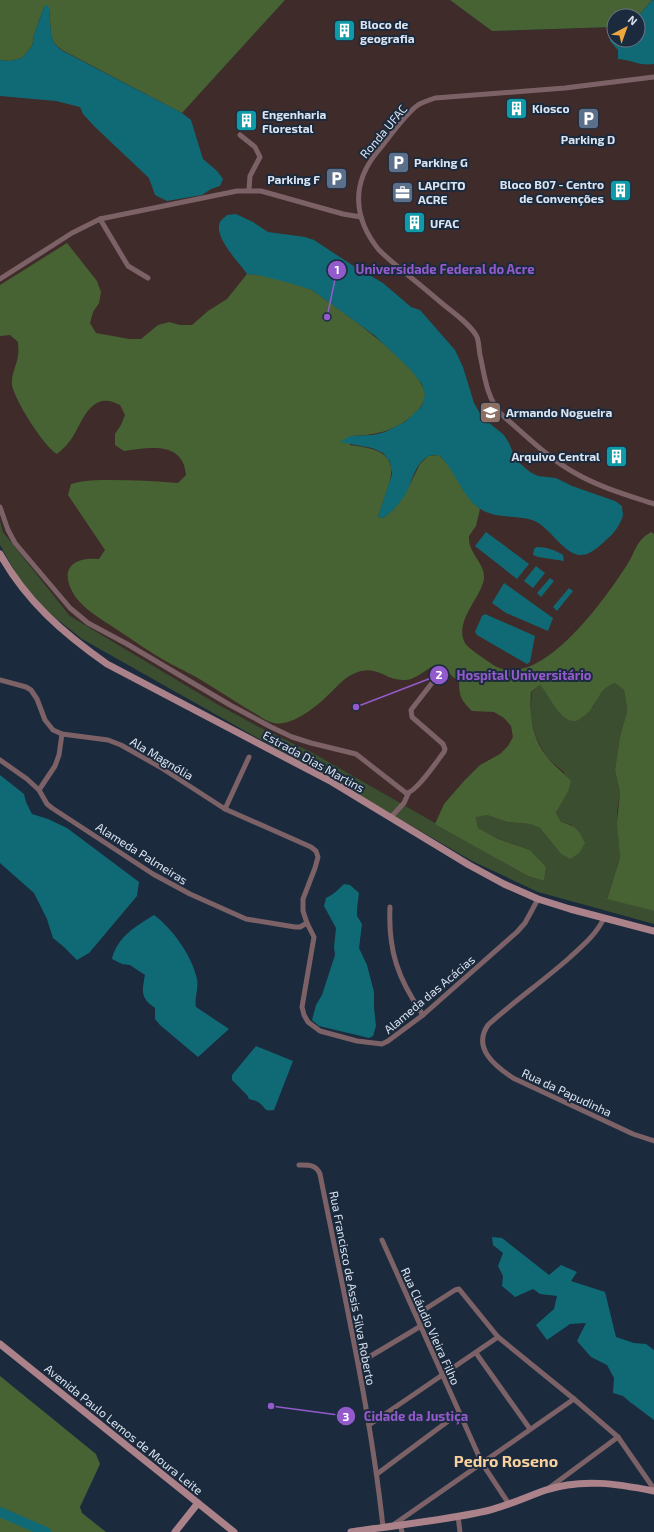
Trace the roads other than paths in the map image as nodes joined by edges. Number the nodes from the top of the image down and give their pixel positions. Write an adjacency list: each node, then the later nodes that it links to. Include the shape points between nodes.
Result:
1 (654, 77): 4 (street, Ronda UFAC, via 435,98 425,102 406,117 366,167 359,190)
2 (240, 135): 3 (street, via 255,147 260,157 250,176)
3 (249, 190): 4 (street); 5 (street)
4 (361, 218): 8 (street, Ronda UFAC, via 380,251 457,316 476,337 488,394 492,404 501,414 574,473 594,483)
5 (100, 219): 6 (street, via 128,266); 7 (street, via 72,233)
6 (148, 278)
7 (0, 279)
8 (654, 504)
9 (0, 507): 17 (street, via 15,543 70,608 88,623 230,705 292,737 356,754)
10 (0, 554): 19 (street, Estrada Dias Martins, via 21,586 44,613 107,664 277,752)
11 (0, 680): 13 (street, via 31,690 45,720 53,730)
12 (432, 683): 17 (street, via 410,714 443,744 445,749 419,784)
13 (62, 734): 16 (street, via 55,766); 18 (street, Ala Magnólia, via 108,740 132,750)
14 (249, 757): 18 (street)
15 (0, 760): 16 (street, Alameda Palmeiras)
16 (39, 790): 24 (street, Alameda Palmeiras, via 52,808 153,874 190,894 251,920 295,927)
17 (408, 794): 19 (street, via 404,803)
18 (225, 809): 20 (street, Ala Magnólia)
19 (391, 817): 21 (street, Estrada Dias Martins, via 480,872)
20 (304, 844): 24 (street, Alameda das Acácias, via 316,851 318,857 303,899)
21 (538, 899): 23 (street, Estrada Dias Martins); 26 (street, Alameda das Acácias, via 517,932)
22 (390, 907): 26 (street, via 390,938 397,970)
23 (604, 918): 25 (street, Estrada Dias Martins); 27 (street, Rua da Papudinha, via 588,940 488,1025 482,1038 483,1045 492,1061 512,1078 633,1134)
24 (307, 923): 26 (street, Alameda das Acácias, via 314,938 302,1007 308,1022 314,1027 357,1041 382,1044)
25 (654, 931)
26 (423, 1015)
27 (654, 1141)
28 (299, 1165): 35 (street, Rua Francisco de Assis Silva Roberto, via 312,1165 320,1174)
29 (382, 1240): 30 (street, Rua Cláudio Vieira Filho)
30 (416, 1315): 31 (street, Rua Cláudio Vieira Filho); 32 (street, via 460,1289)
31 (421, 1326): 35 (street); 36 (street, Rua Cláudio Vieira Filho)
32 (498, 1337): 34 (street); 37 (street)
33 (0, 1344): 46 (street, Avenida Paulo Lemos de Moura Leite)
34 (476, 1353): 36 (street); 40 (street)
35 (358, 1363): 39 (street, Rua Francisco de Assis Silva Roberto)
36 (442, 1376): 38 (street, Rua Cláudio Vieira Filho); 39 (street)
37 (574, 1399): 40 (street); 41 (street)
38 (459, 1413): 42 (street, Rua Cláudio Vieira Filho); 43 (street)
39 (369, 1424): 43 (street, Rua Francisco de Assis Silva Roberto)
40 (530, 1429): 42 (street)
41 (618, 1437): 44 (street); 45 (street)
42 (482, 1463): 47 (street, Rua Cláudio Vieira Filho); 50 (street)
43 (377, 1474): 49 (street, Rua Francisco de Assis Silva Roberto)
44 (547, 1490): 45 (street, via 588,1483); 47 (street)
45 (654, 1490)
46 (198, 1504): 51 (street); 52 (street, Avenida Paulo Lemos de Moura Leite)
47 (509, 1504): 48 (street)
48 (458, 1516): 50 (street); 54 (street)
49 (383, 1527): 50 (street); 53 (street)
50 (398, 1527)
51 (175, 1532)
52 (234, 1532)
53 (351, 1532)
54 (460, 1532)

